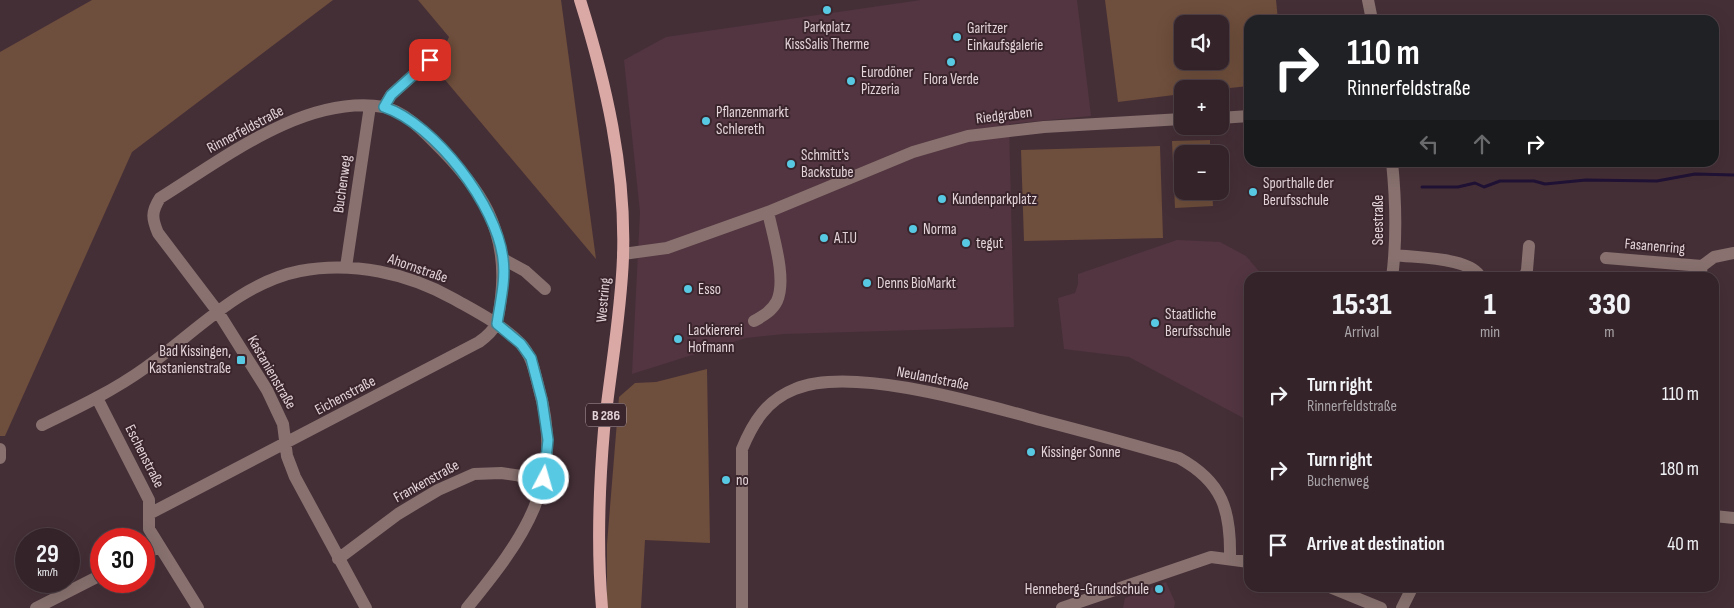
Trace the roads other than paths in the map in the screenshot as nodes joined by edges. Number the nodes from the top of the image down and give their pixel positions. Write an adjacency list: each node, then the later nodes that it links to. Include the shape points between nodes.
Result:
1 (580, 0): 15 (main road, Westring / B 286, via 605,85 612,123 620,185)
2 (1368, 0): 3 (street)
3 (1371, 15)
4 (430, 60): 6 (street, via 391,95)
5 (370, 106): 6 (street, Rinnerfeldstraße); 12 (street, Rinnerfeldstraße, via 340,108 284,124 247,143 160,198); 19 (street, Buchenweg)
6 (384, 107): 18 (street, Rinnerfeldstraße, via 404,116 427,135 469,180 491,218)
7 (1244, 116): 8 (street)
8 (1229, 117)
9 (1174, 120): 11 (street, Riedgraben, via 1044,127 968,136 913,152)
10 (1392, 167): 16 (street, Seestraße)
11 (768, 212): 15 (street, Riedgraben, via 655,251); 26 (street, via 781,287 777,302 768,313)
12 (152, 218): 25 (street, Kastanienstraße, via 158,233)
13 (1529, 246): 22 (street)
14 (1734, 253): 23 (street, Fasanenring, via 1714,257)
15 (623, 254): 50 (main road, Westring / B 286, via 604,431 600,512)
16 (1394, 255): 20 (street, Seestraße); 21 (street, via 1462,263)
17 (1606, 258): 23 (street, Fasanenring)
18 (503, 259): 24 (street, via 525,271); 27 (street, Rinnerfeldstraße)
19 (346, 267): 25 (street, Ahornstraße, via 299,271 272,280); 27 (street, Ahornstraße, via 393,275 440,291)
20 (1393, 272)
21 (1478, 272)
22 (1526, 272)
23 (1702, 272)
24 (545, 289)
25 (218, 312): 28 (street, Ahornstraße, via 144,368); 30 (street, Kastanienstraße, via 275,406 283,424)
26 (754, 321)
27 (497, 324): 30 (street, Eichenstraße, via 479,342); 33 (street, Ahornstraße, via 521,344 531,358 548,440)
28 (97, 398): 29 (street, Ahornstraße); 34 (street, Eschenstraße, via 148,500)
29 (42, 424)
30 (286, 444): 34 (street, Eichenstraße); 40 (street, Kastanienstraße, via 295,477)
31 (0, 449): 32 (street)
32 (0, 458)
33 (544, 479): 40 (street, Frankenstraße, via 501,472 474,474 438,490 398,514); 49 (street, Ahornstraße, via 535,509 518,540)
34 (149, 514): 37 (street, Eschenstraße, via 149,529)
35 (1719, 516): 36 (street)
36 (1734, 518)
37 (158, 547): 38 (street); 47 (street, Eschenstraße)
38 (155, 548)
39 (1230, 558): 41 (street); 51 (street, Neulandstraße, via 1231,536 1226,510 1215,485 1180,458 973,402 904,387 826,382 797,388 777,398 750,429 742,449); 52 (street, via 1211,557)
40 (338, 559): 48 (street, Kastanienstraße)
41 (1244, 561)
42 (90, 581): 46 (street)
43 (1350, 592): 45 (street)
44 (1410, 592): 54 (street)
45 (1362, 604): 53 (street)
46 (36, 608)
47 (198, 608)
48 (366, 608)
49 (467, 608)
50 (602, 608)
51 (742, 608)
52 (1062, 608)
53 (1381, 608)
54 (1402, 608)

